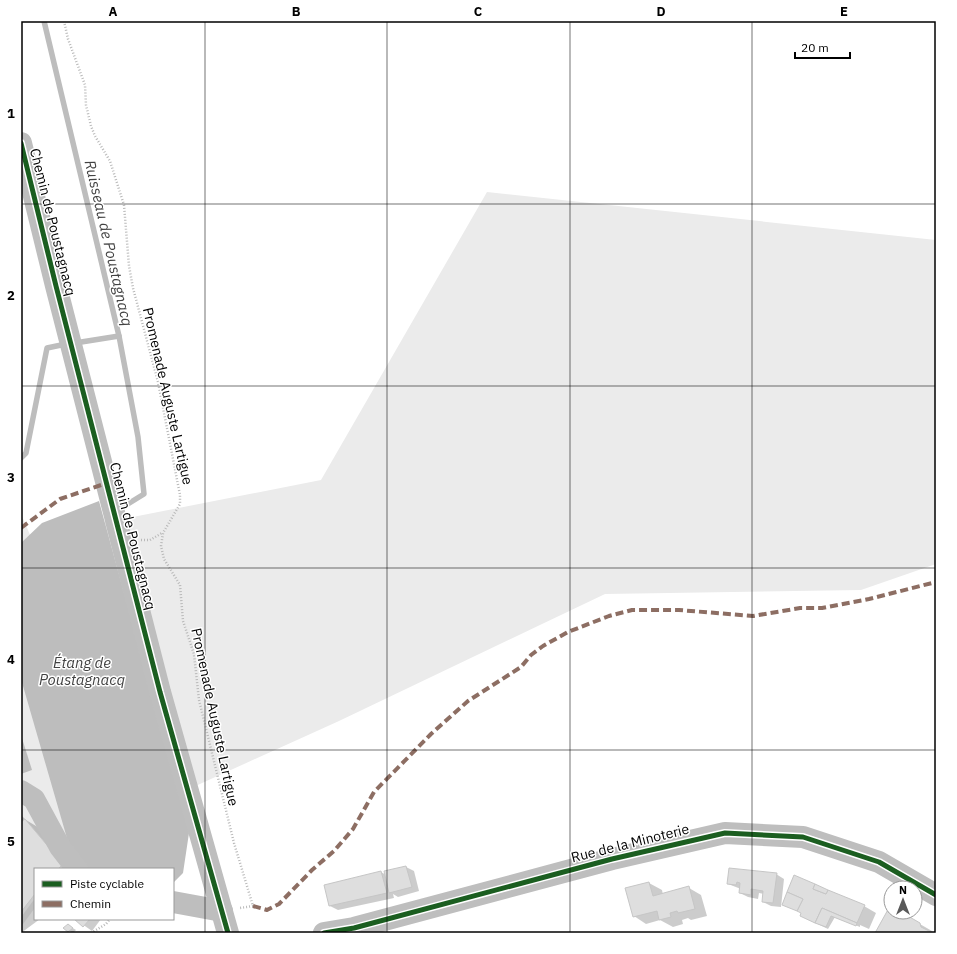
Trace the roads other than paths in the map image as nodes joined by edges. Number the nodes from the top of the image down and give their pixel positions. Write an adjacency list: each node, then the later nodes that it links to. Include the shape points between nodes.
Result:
1 (21, 143): 6 (street, Chemin de Poustagnacq, via 160,692)
2 (21, 791): 3 (street, via 34,798 60,847)
3 (76, 868)
4 (936, 895): 8 (street, Rue de la Minoterie, via 878,862 803,837 725,833 612,859 354,928)
5 (174, 902): 6 (street)
6 (222, 911): 7 (street, Chemin de Poustagnacq)
7 (228, 933)
8 (324, 933)

